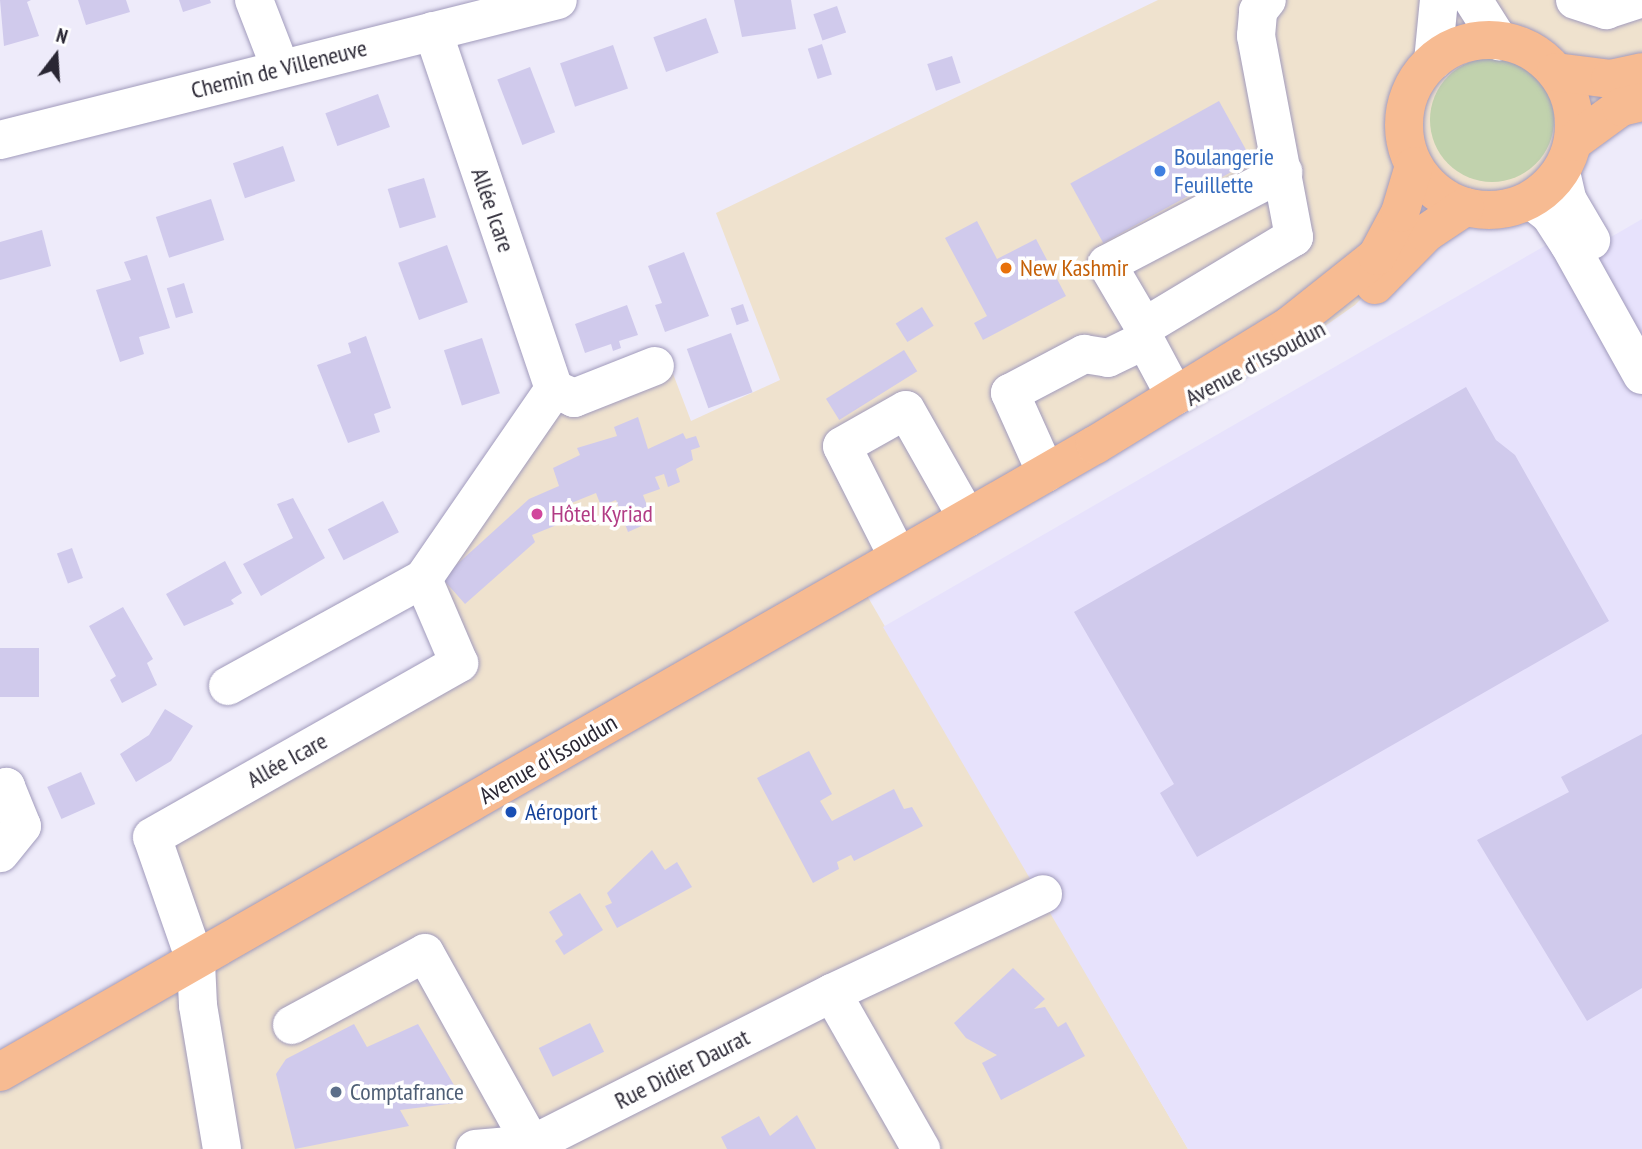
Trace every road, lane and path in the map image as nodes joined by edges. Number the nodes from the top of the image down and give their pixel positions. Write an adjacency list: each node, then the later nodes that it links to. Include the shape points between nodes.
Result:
1 (254, 0): 11 (street)
2 (558, 0): 8 (street, Chemin de Villeneuve)
3 (1267, 0): 18 (street, via 1258,11 1256,36)
4 (1439, 0): 10 (street)
5 (1473, 0): 9 (street)
6 (1575, 0): 7 (street, via 1606,10)
7 (1637, 0)
8 (433, 32): 11 (street, Chemin de Villeneuve); 25 (street, Allée Icare)
9 (1499, 41): 10 (main road, via 1453,48); 12 (main road, via 1520,46)
10 (1433, 61): 17 (main road, via 1415,83 1405,110 1406,148)
11 (280, 67): 15 (street, Chemin de Villeneuve)
12 (1556, 72): 13 (main road, via 1610,79); 16 (main road, via 1572,105)
13 (1642, 72)
14 (1642, 102): 16 (main road, via 1621,107)
15 (0, 140)
16 (1567, 157): 19 (main road); 21 (street, via 1567,199)
17 (1414, 166): 20 (main road, via 1427,184); 26 (main road, Avenue d'Issoudun, via 1400,213 1377,256 1289,326)
18 (1283, 172): 22 (street, via 1294,237); 22 (street, via 1107,264)
19 (1531, 200): 20 (main road, via 1504,209); 24 (street, via 1550,215 1569,244)
20 (1465, 207): 27 (main road, Avenue d'Issoudun, via 1426,233 1355,305 1298,345)
21 (1642, 323)
22 (1144, 334): 26 (street); 28 (street, via 1108,358 1084,355 1010,393)
23 (655, 366): 25 (street, via 574,398)
24 (1642, 375)
25 (554, 390): 31 (street)
26 (1175, 396): 27 (main road, Avenue d'Issoudun)
27 (1095, 445): 28 (main road, Avenue d'Issoudun)
28 (1046, 472): 29 (main road, Avenue d'Issoudun)
29 (967, 518): 30 (main road, Avenue d'Issoudun); 30 (street, via 906,410 842,446)
30 (898, 557): 36 (main road, Avenue d'Issoudun)
31 (423, 579): 32 (street); 36 (street, Allée Icare, via 459,663 152,837)
32 (229, 686)
33 (0, 790): 34 (street, via 6,787 22,826)
34 (0, 853)
35 (1043, 894): 37 (street, Rue Didier Daurat)
36 (196, 963): 39 (main road, Avenue d'Issoudun); 41 (street, via 198,1005); 42 (street, via 222,985)
37 (832, 993): 40 (street, Rue Didier Daurat); 44 (street)
38 (292, 1025): 40 (street, via 425,953)
39 (0, 1072)
40 (533, 1146): 43 (street, Rue Didier Daurat)
41 (222, 1149)
42 (243, 1149)
43 (475, 1149)
44 (921, 1149)

